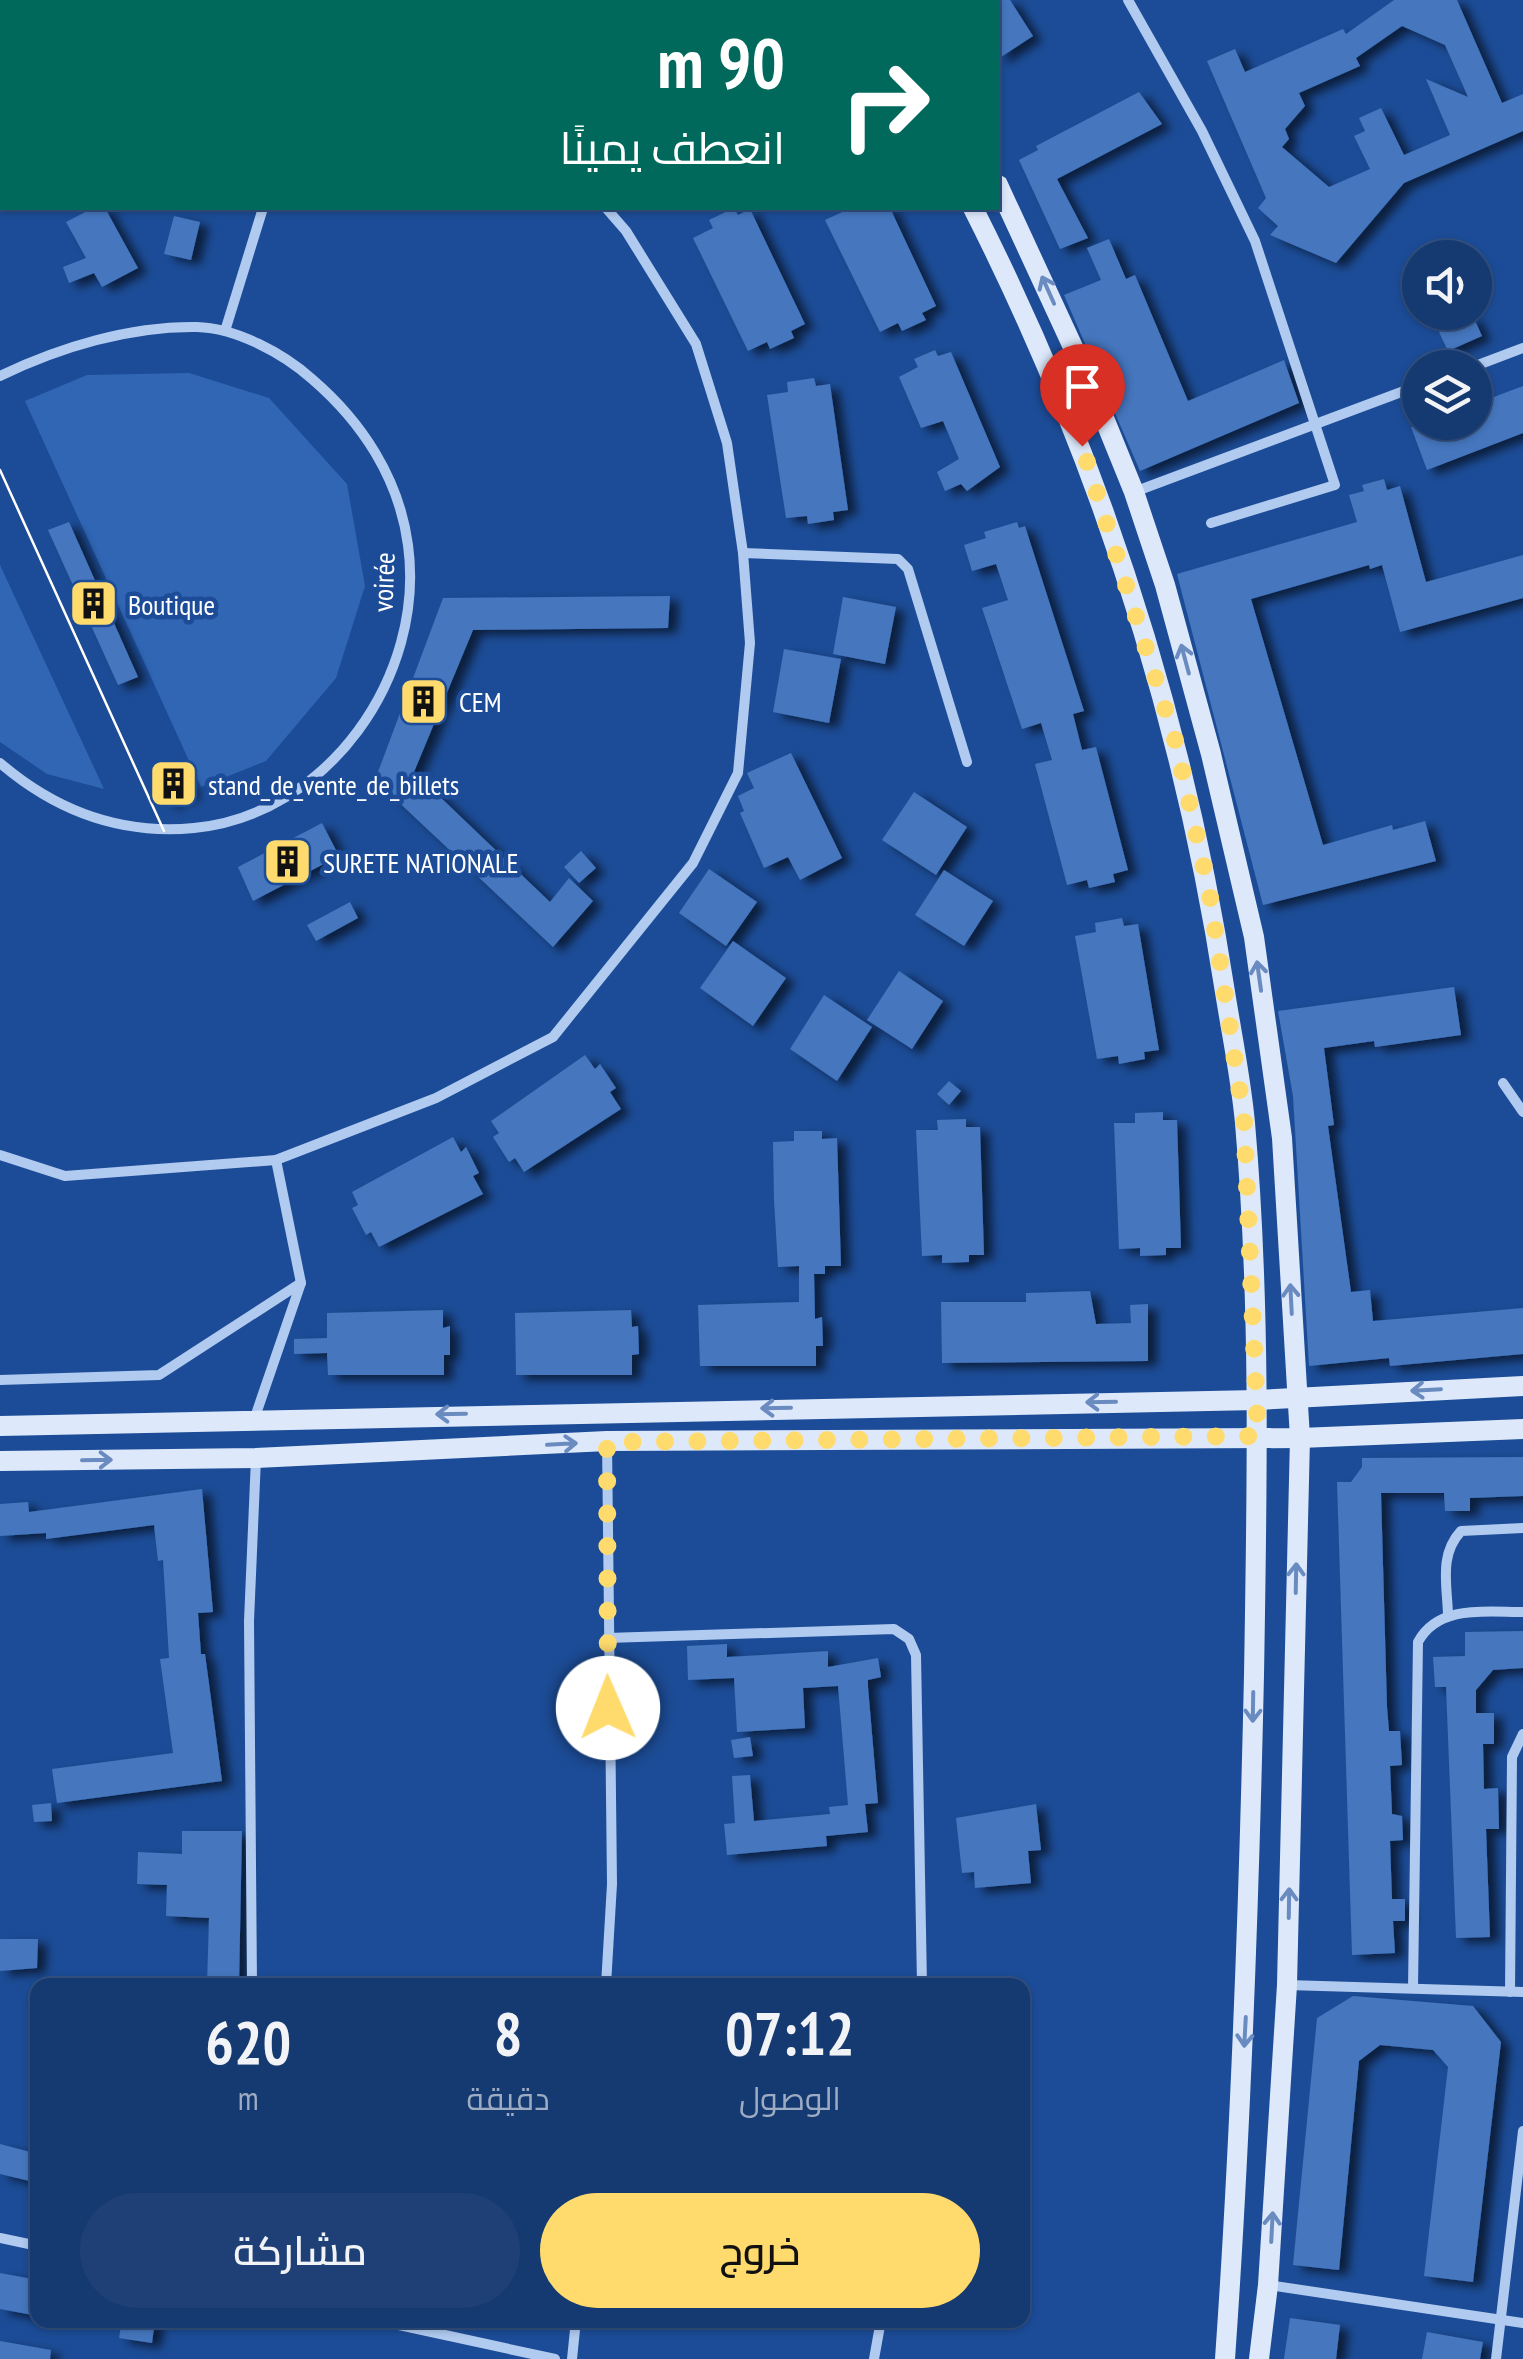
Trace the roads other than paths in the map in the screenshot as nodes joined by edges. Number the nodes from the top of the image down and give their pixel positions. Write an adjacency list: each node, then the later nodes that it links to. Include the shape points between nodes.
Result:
1 (1128, 0): 11 (street, via 1255,240)
2 (1000, 189): 12 (main road, one-way to 2)
3 (262, 210): 6 (street)
4 (608, 210): 14 (street, via 696,344 728,443)
5 (973, 210): 25 (main road, via 1024,308 1082,446 1176,743 1209,890 1244,1120)
6 (225, 331): 9 (street, voirée, via 138,331 42,356); 16 (street, voirée, via 293,361 349,410 388,474 409,546 406,620 383,691 342,755 304,787 214,826 150,830 90,818 33,791)
7 (1523, 348): 8 (street)
8 (1492, 360)
9 (0, 376)
10 (1402, 392): 11 (street)
11 (1315, 423): 12 (street); 13 (street, via 1335,485)
12 (1134, 492): 24 (main road, one-way to 12, via 1282,1138 1254,937 1212,754)
13 (1211, 523)
14 (743, 553): 15 (street, via 898,559 908,568); 20 (street, via 750,643 738,773 694,863 553,1037 436,1098)
15 (967, 762)
16 (0, 763)
17 (1504, 1083): 18 (street)
18 (1523, 1112)
19 (0, 1155): 20 (street, via 64,1176)
20 (276, 1160): 21 (street)
21 (301, 1283): 22 (street, via 158,1375); 26 (street)
22 (0, 1380)
23 (1523, 1386): 24 (main road, one-way to 24)
24 (1296, 1396): 25 (main road); 30 (main road)
25 (1257, 1400): 26 (main road, one-way to 26); 29 (main road)
26 (254, 1418): 27 (main road)
27 (0, 1426)
28 (1523, 1429): 30 (main road)
29 (1258, 1436): 30 (main road); 31 (main road); 58 (main road, one-way to 58, via 1250,1946)
30 (1300, 1438): 42 (main road, one-way to 30)
31 (607, 1442): 32 (main road, one-way to 31); 37 (street)
32 (256, 1458): 33 (main road, one-way to 32); 39 (street, via 249,1621)
33 (0, 1461)
34 (1523, 1528): 36 (street, via 1462,1531 1451,1542)
35 (1523, 1612): 36 (street)
36 (1448, 1614): 43 (street, via 1418,1642)
37 (607, 1638): 40 (street, via 612,1884); 41 (street, via 894,1628 909,1639 916,1656)
38 (1523, 1734): 44 (street, via 1512,1757)
39 (252, 1978)
40 (606, 1978)
41 (922, 1978)
42 (1287, 1985): 43 (street); 49 (main road, one-way to 42)
43 (1413, 1988): 44 (street)
44 (1510, 1992): 45 (street)
45 (1523, 1992)
46 (1523, 2131): 50 (street)
47 (0, 2238): 48 (street)
48 (30, 2244)
49 (1268, 2286): 50 (street); 59 (main road)
50 (1502, 2321): 51 (street); 60 (street)
51 (1523, 2323)
52 (413, 2328): 55 (street)
53 (575, 2328): 56 (street)
54 (880, 2328): 57 (street)
55 (555, 2359)
56 (572, 2359)
57 (874, 2359)
58 (1226, 2359)
59 (1259, 2359)
60 (1496, 2359)

